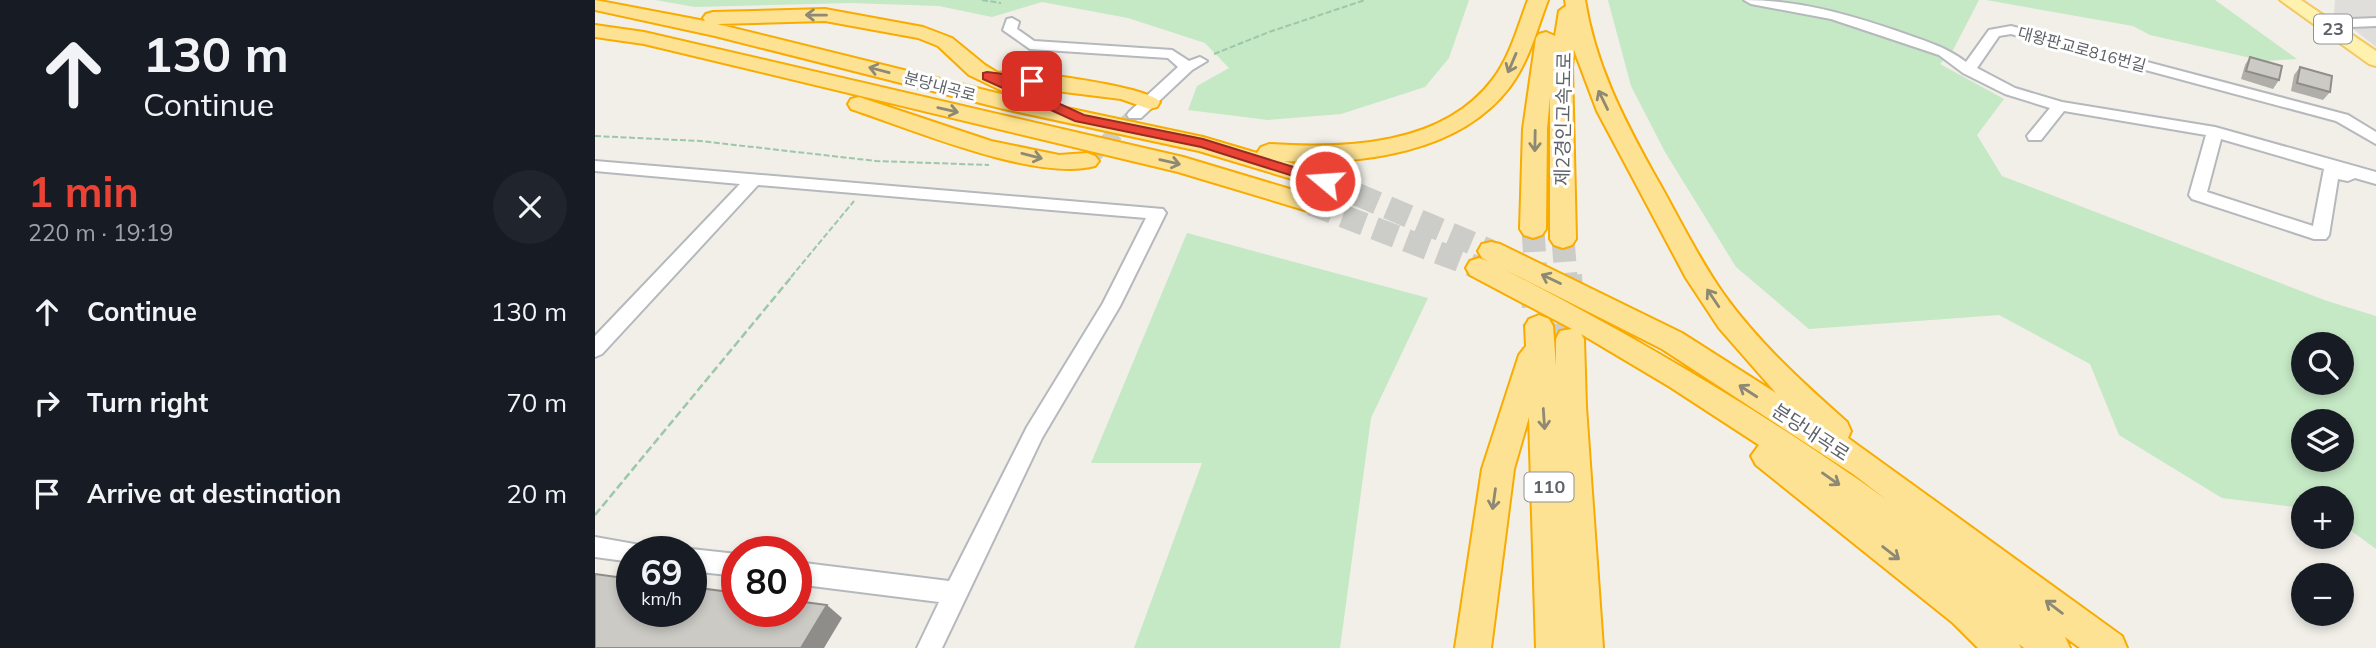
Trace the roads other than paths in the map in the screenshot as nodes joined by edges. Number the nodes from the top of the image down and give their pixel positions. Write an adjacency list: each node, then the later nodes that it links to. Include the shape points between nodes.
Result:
1 (1538, 0): 21 (highway, one-way to 21, via 1502,83 1476,109 1434,132 1392,146 1344,153 1287,154)
2 (1550, 0): 29 (highway, 제2경인고속도로, one-way to 29, via 1535,129)
3 (1573, 0): 30 (highway, 제2경인고속도로, via 1561,66); 35 (highway, one-way to 3, via 1806,404 1760,359 1715,302 1615,125 1580,38)
4 (1751, 0): 13 (street, via 1865,24 1944,52)
5 (2289, 0): 9 (main road, 23)
6 (595, 4): 10 (highway, 분당내곡로)
7 (1012, 22): 16 (street, via 1010,30 1030,45 1172,54 1193,64)
8 (2376, 22): 9 (street)
9 (2326, 24): 12 (main road, 23)
10 (646, 27): 11 (highway, 분당내곡로); 14 (highway, one-way to 10, via 945,42 923,33 825,15 718,19 675,13); 17 (highway, 분당내곡로, one-way to 10, via 854,63); 22 (highway, one-way to 22, via 653,53 677,62 836,97 986,147 1059,163); 28 (highway, 분당내곡로, one-way to 28, via 1185,166)
11 (595, 31)
12 (2376, 60)
13 (1968, 70): 15 (street, via 2010,91); 20 (street, 대왕판교로816번길, via 1994,33 2011,30 2342,118)
14 (987, 76): 16 (highway, via 1125,93); 17 (highway)
15 (2060, 106): 18 (street); 19 (lane)
16 (1142, 109)
17 (1080, 118): 21 (highway, 분당내곡로)
18 (2215, 132): 24 (street); 27 (street, via 2198,195 2320,235 2331,171)
19 (2035, 136)
20 (2376, 139)
21 (1203, 144): 26 (highway, 분당내곡로)
22 (1087, 161)
23 (595, 166): 25 (street)
24 (2376, 178)
25 (754, 179): 33 (street); 39 (street, via 1157,213 1111,306 1034,433)
26 (1325, 181)
27 (2376, 185)
28 (1311, 204)
29 (1533, 229)
30 (1563, 239)
31 (1570, 339): 34 (highway, 110)
32 (1625, 345): 35 (highway, 분당내곡로, one-way to 32, via 1864,465 1672,341 1485,260); 45 (highway, one-way to 45, via 1965,611); 46 (highway, 분당내곡로, one-way to 46, via 1829,477 1968,579)
33 (595, 349)
34 (1579, 510): 43 (highway, 110); 44 (highway)
35 (1976, 546): 47 (highway, 분당내곡로, one-way to 35)
36 (595, 548): 37 (street)
37 (616, 550)
38 (812, 575): 39 (street)
39 (956, 593): 40 (street)
40 (929, 648)
41 (1473, 648): 42 (highway, 110, via 1498,469 1539,333)
42 (1554, 648)
43 (1585, 648)
44 (1605, 648)
45 (2003, 648)
46 (2052, 648)
47 (2109, 648)

